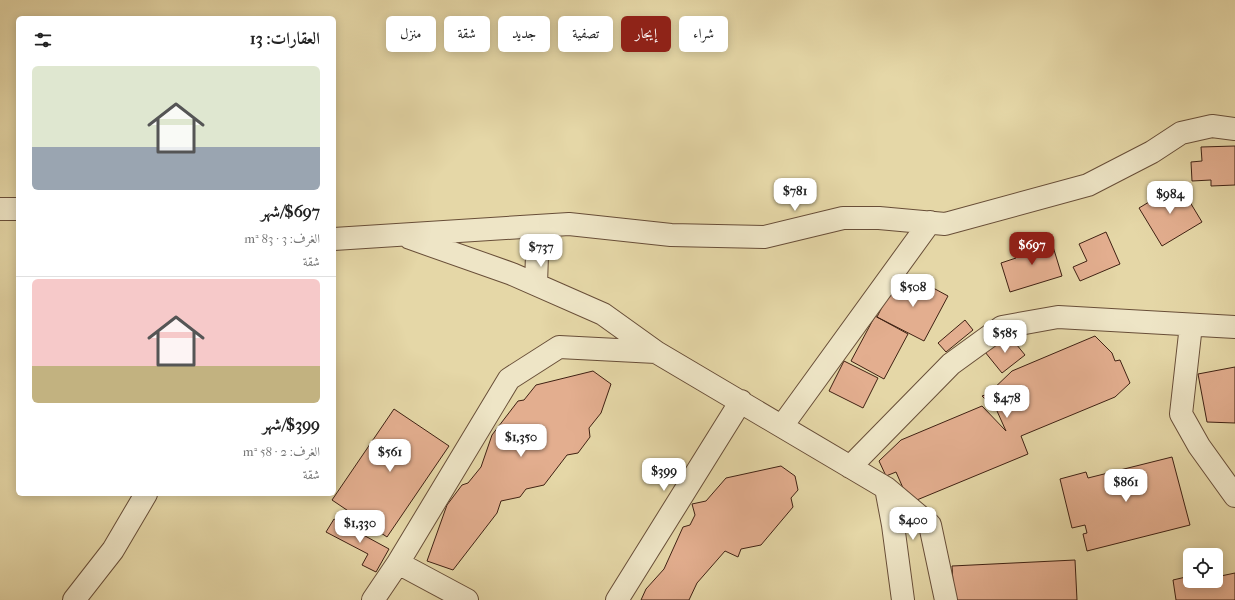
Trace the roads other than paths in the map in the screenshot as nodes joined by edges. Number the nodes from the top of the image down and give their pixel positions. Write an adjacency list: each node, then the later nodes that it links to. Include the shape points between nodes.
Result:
1 (1235, 129): 4 (street, via 1212,126 1181,133 1152,152 1088,185 945,224)
2 (0, 209): 3 (street)
3 (16, 209)
4 (930, 222): 5 (street, via 843,218 764,238 671,235 569,224); 13 (street)
5 (538, 226): 6 (street); 8 (street)
6 (401, 235): 7 (street); 8 (street)
7 (336, 239)
8 (536, 284): 11 (street, via 603,314)
9 (1191, 325): 10 (street); 14 (street, via 1058,317 1002,327 951,364); 17 (street, via 1181,414 1199,446)
10 (1235, 327)
11 (656, 352): 12 (street); 18 (street, via 559,347 509,379)
12 (741, 401): 13 (street); 22 (street)
13 (782, 426): 14 (street)
14 (850, 467): 15 (street)
15 (886, 488): 23 (street, via 894,525); 24 (street, via 930,525)
16 (145, 496): 19 (street, via 113,550)
17 (1235, 496)
18 (398, 563): 20 (street); 21 (street)
19 (74, 600)
20 (373, 600)
21 (467, 600)
22 (617, 600)
23 (903, 600)
24 (946, 600)

